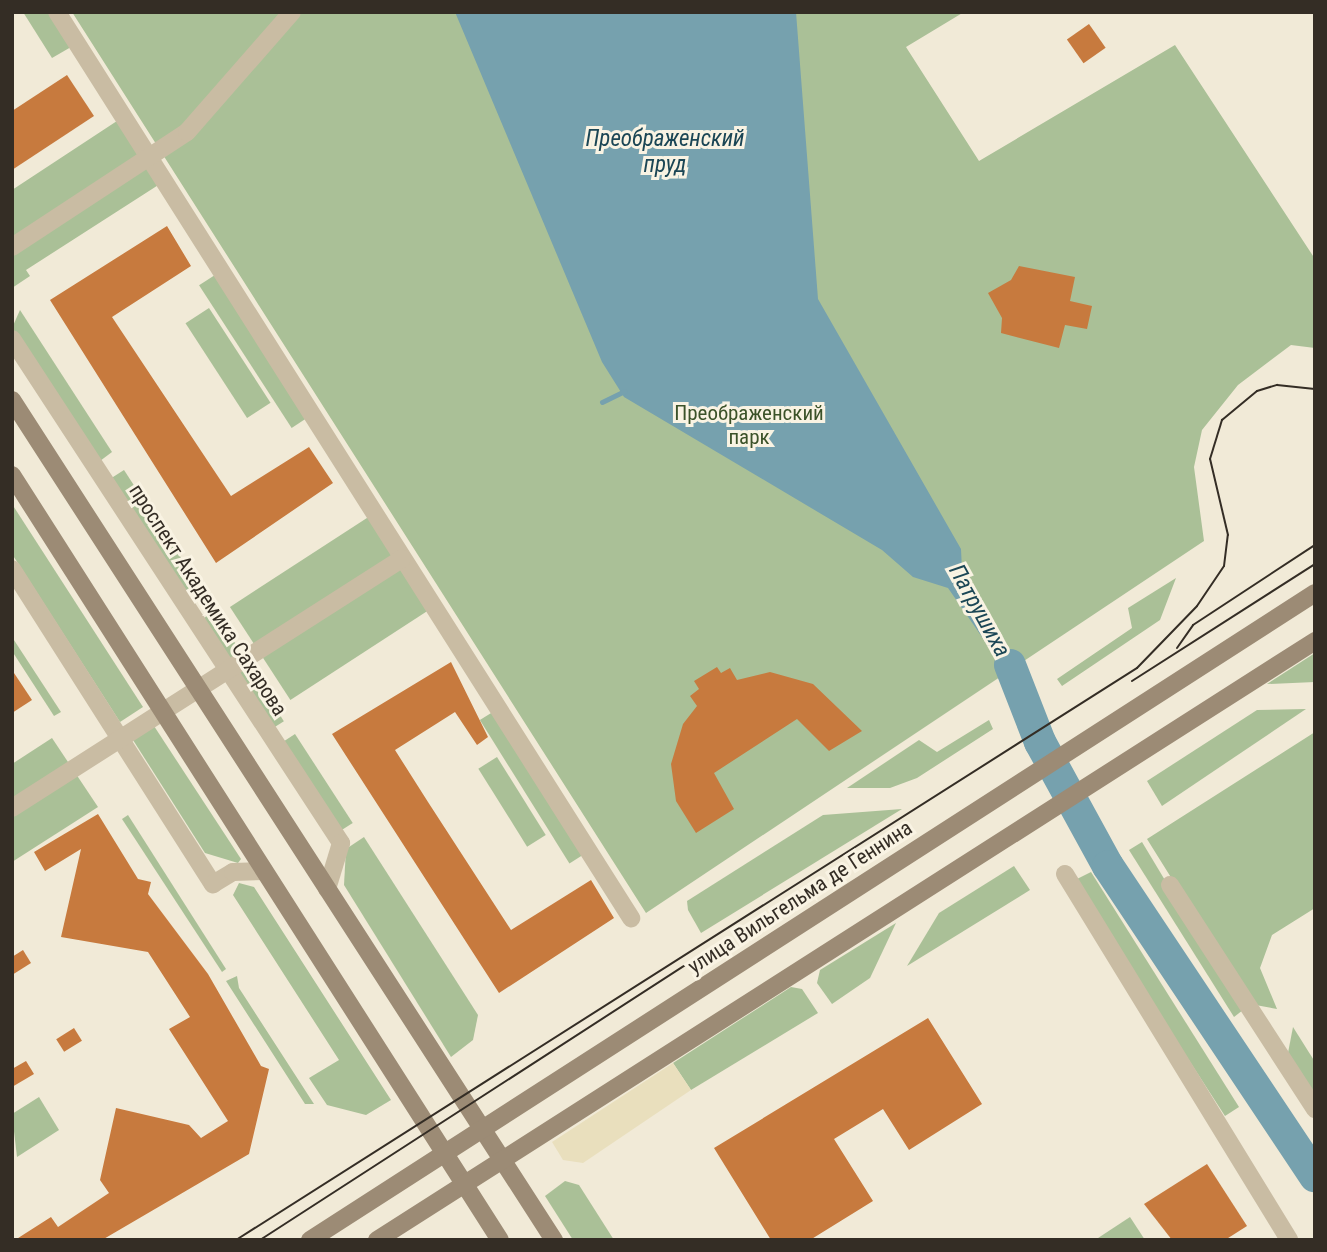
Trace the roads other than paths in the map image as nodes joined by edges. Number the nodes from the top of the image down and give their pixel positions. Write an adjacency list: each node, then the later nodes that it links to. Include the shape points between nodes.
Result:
1 (57, 12): 3 (street)
2 (292, 12): 3 (street, via 195,124)
3 (151, 158): 4 (street); 8 (street)
4 (12, 247)
5 (12, 339): 12 (street, проспект Академика Сахарова)
6 (12, 400): 13 (main road)
7 (12, 475): 14 (main road)
8 (402, 559): 12 (street); 21 (street)
9 (12, 569): 15 (street)
10 (1315, 593): 23 (main road, улица Вильгельма де Геннина)
11 (1315, 641): 25 (main road)
12 (227, 669): 13 (street); 20 (street, проспект Академика Сахарова, via 341,843)
13 (198, 688): 14 (street); 20 (main road)
14 (161, 712): 15 (street); 17 (main road)
15 (118, 738): 16 (street); 17 (street, via 213,884 233,873)
16 (12, 808)
17 (264, 870): 24 (main road)
18 (1065, 874): 31 (street)
19 (1170, 885): 22 (street)
20 (327, 890): 23 (main road)
21 (631, 918)
22 (1315, 1109)
23 (483, 1131): 24 (main road, улица Вильгельма де Геннина); 25 (main road)
24 (446, 1154): 26 (main road); 27 (main road, улица Вильгельма де Геннина)
25 (503, 1162): 26 (main road); 30 (main road)
26 (466, 1185): 28 (main road); 29 (main road)
27 (310, 1240)
28 (377, 1240)
29 (500, 1240)
30 (554, 1240)
31 (1289, 1240)

